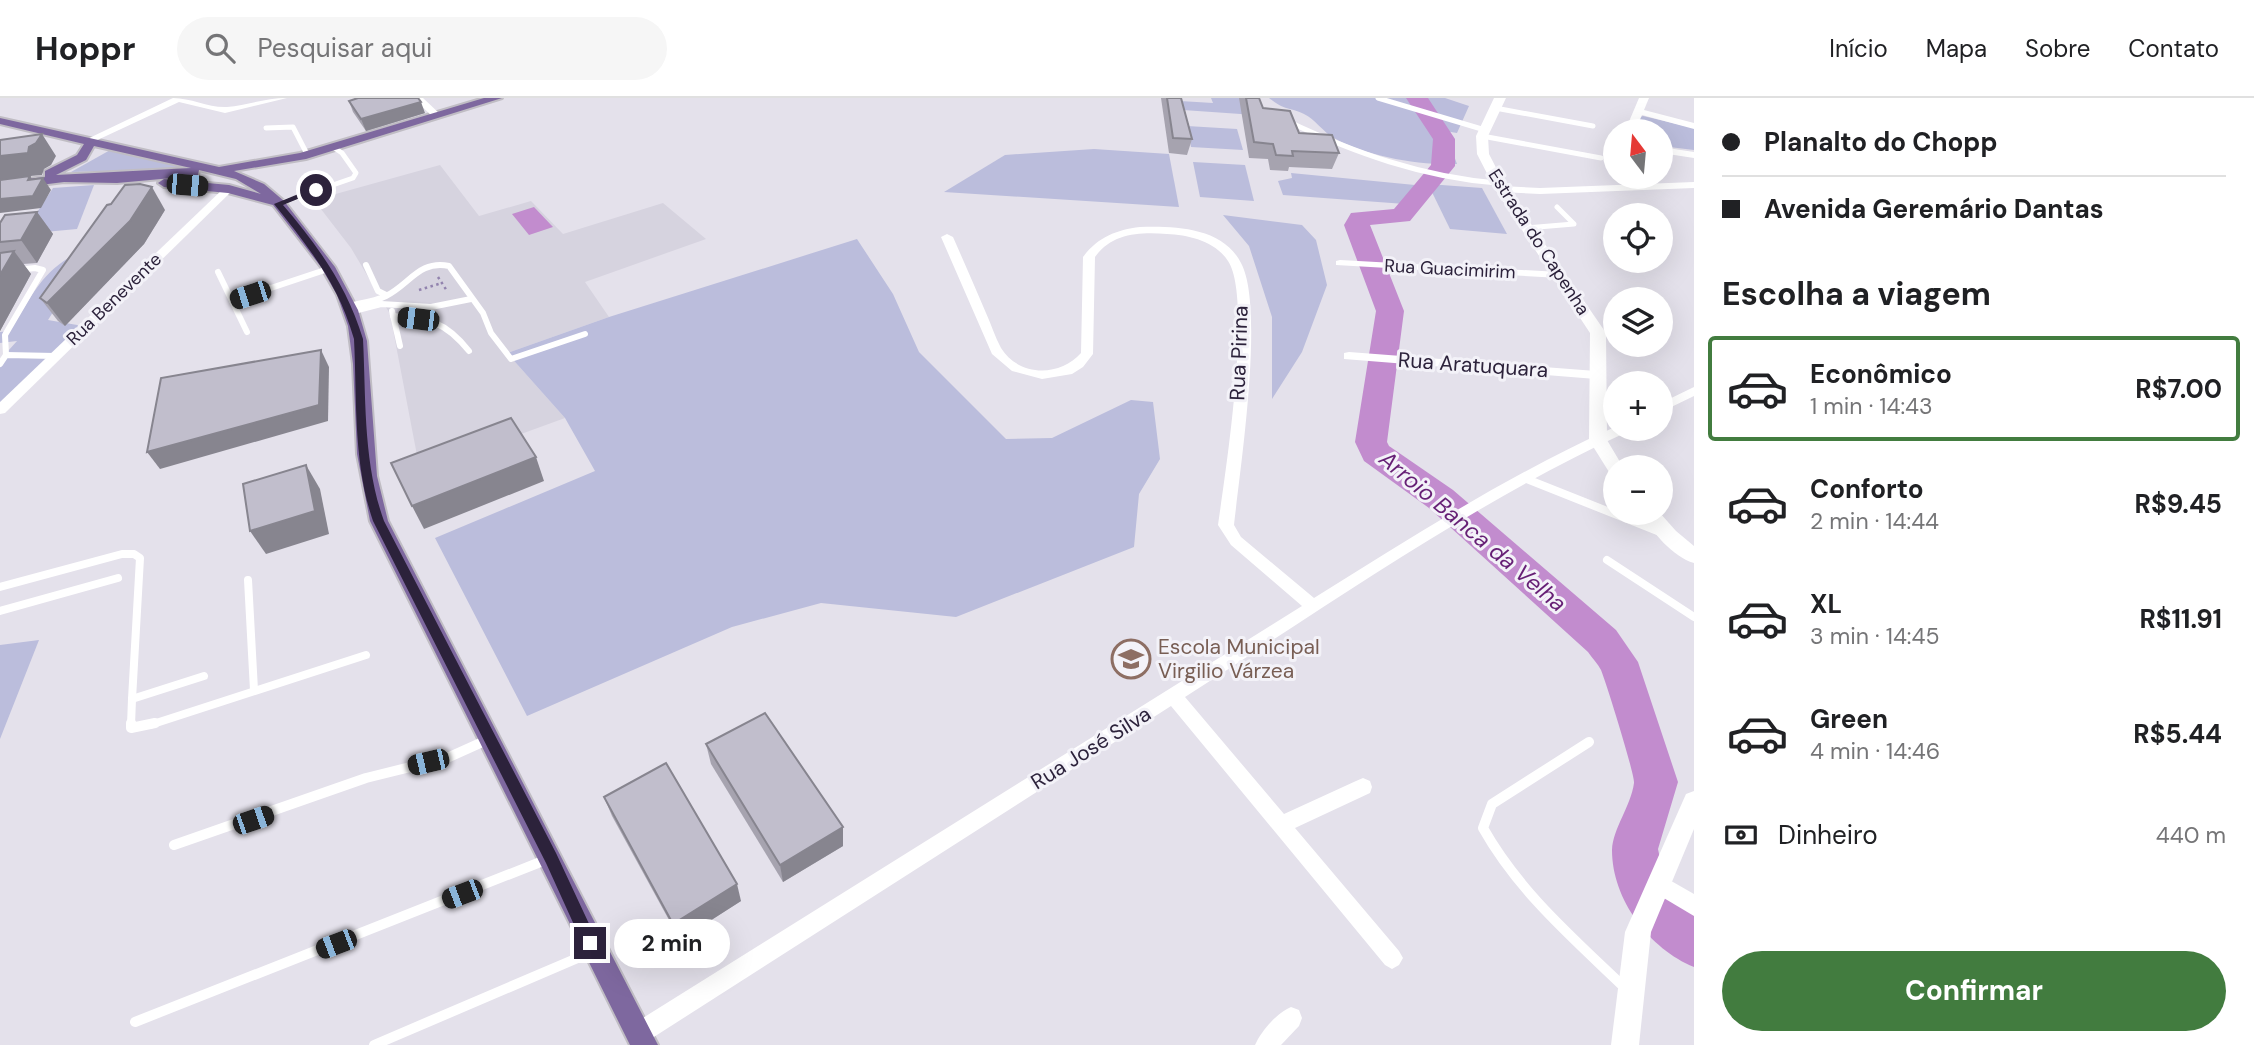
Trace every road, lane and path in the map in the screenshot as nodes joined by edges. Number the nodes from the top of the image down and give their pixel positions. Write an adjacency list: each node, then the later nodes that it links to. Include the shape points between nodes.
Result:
1 (282, 98): 6 (street, via 225,110)
2 (418, 98): 9 (street)
3 (496, 98): 9 (main road)
4 (1378, 98): 16 (lane)
5 (1644, 98): 8 (street)
6 (179, 99): 17 (street)
7 (1497, 103): 13 (lane); 16 (street)
8 (1638, 111): 11 (street); 14 (street)
9 (436, 115): 18 (main road)
10 (1280, 118): 29 (lane, via 1354,152 1417,171)
11 (1635, 119)
12 (0, 121): 17 (main road)
13 (1593, 126)
14 (1694, 126)
15 (266, 128): 20 (lane, via 293,127)
16 (1483, 133): 22 (lane); 29 (street, Estrada do Capenha, via 1483,154)
17 (90, 142): 23 (main road); 25 (main road, via 71,165)
18 (333, 147): 20 (main road); 31 (lane, via 356,173 353,178)
19 (1673, 152): 21 (street)
20 (305, 155): 23 (main road); 27 (main road, via 279,165)
21 (1694, 155)
22 (1601, 158)
23 (217, 170): 24 (main road); 27 (main road)
24 (104, 178): 25 (main road); 30 (main road)
25 (29, 181): 28 (main road)
26 (1694, 182): 29 (street, via 1542,191)
27 (260, 185): 31 (main road)
28 (0, 186)
29 (1499, 186): 33 (street, Estrada do Capenha)
30 (229, 189): 31 (main road); 58 (street, Rua Benevente)
31 (277, 203): 37 (main road)
32 (1557, 207): 33 (lane, via 1572,226)
33 (1526, 228): 41 (street, Estrada do Capenha)
34 (947, 237): 76 (street, Rua Pirina, via 996,351 1004,362 1022,372 1042,376 1064,374 1079,366 1087,354 1089,257 1106,239 1141,230 1173,230 1194,233 1221,246 1238,267 1245,323 1226,525 1236,541)
35 (1339, 263): 41 (street, Rua Guacimirim)
36 (366, 265): 46 (lane)
37 (328, 269): 49 (lane); 51 (main road)
38 (0, 272): 57 (lane, via 43,271 5,335)
39 (218, 272): 49 (lane)
40 (437, 275): 42 (path)
41 (1560, 275): 61 (street, Estrada do Capenha, via 1598,333)
42 (442, 283): 44 (path); 47 (path)
43 (416, 284): 44 (path)
44 (419, 290): 45 (path)
45 (423, 297)
46 (382, 299): 48 (lane, via 415,272 442,264 449,266); 50 (lane); 51 (lane)
47 (452, 299)
48 (471, 299): 50 (lane, via 431,307); 54 (lane, via 511,359)
49 (232, 301): 53 (lane)
50 (392, 304): 52 (lane)
51 (349, 309): 84 (main road, via 358,339 370,496)
52 (393, 316): 55 (lane); 56 (lane, via 447,326)
53 (247, 332)
54 (585, 334)
55 (400, 346)
56 (469, 351)
57 (6, 355): 58 (lane); 60 (lane)
58 (55, 356): 64 (street, Rua Benevente)
59 (1349, 356): 61 (street, Rua Aratuquara)
60 (0, 364)
61 (1596, 375): 66 (street, Estrada do Capenha)
62 (1694, 391): 63 (street)
63 (1673, 402)
64 (0, 410)
65 (1603, 438): 66 (street, Rua José Silva)
66 (1598, 440): 67 (street, Estrada do Capenha); 68 (street, Rua José Silva)
67 (1607, 455)
68 (1524, 478): 70 (lane); 76 (street, Rua José Silva)
69 (1660, 525): 70 (street)
70 (1669, 536): 71 (street)
71 (1694, 556)
72 (1607, 560): 78 (lane)
73 (118, 578): 77 (lane)
74 (248, 580): 81 (lane)
75 (0, 587): 83 (lane, via 122,554 140,558)
76 (1314, 607): 82 (street, Rua José Silva)
77 (0, 611)
78 (1694, 617)
79 (366, 655): 81 (lane)
80 (204, 676): 83 (lane)
81 (254, 690): 83 (lane, via 139,728 131,728)
82 (1173, 696): 88 (street); 98 (street, Rua José Silva)
83 (132, 699)
84 (490, 739): 89 (lane, via 447,758 366,778); 90 (main road)
85 (1589, 742): 95 (lane, via 1492,804 1483,828 1516,882)
86 (1363, 787): 88 (street)
87 (1694, 802): 91 (street)
88 (1281, 825): 94 (street)
89 (174, 845)
90 (551, 858): 93 (main road); 97 (lane)
91 (1659, 885): 92 (street); 95 (street, via 1638,932)
92 (1694, 906)
93 (594, 951): 98 (main road); 99 (lane)
94 (1392, 958)
95 (1629, 993): 101 (street)
96 (1291, 1018): 100 (street)
97 (135, 1022)
98 (641, 1039)
99 (374, 1045)
100 (1266, 1045)
101 (1625, 1045)

